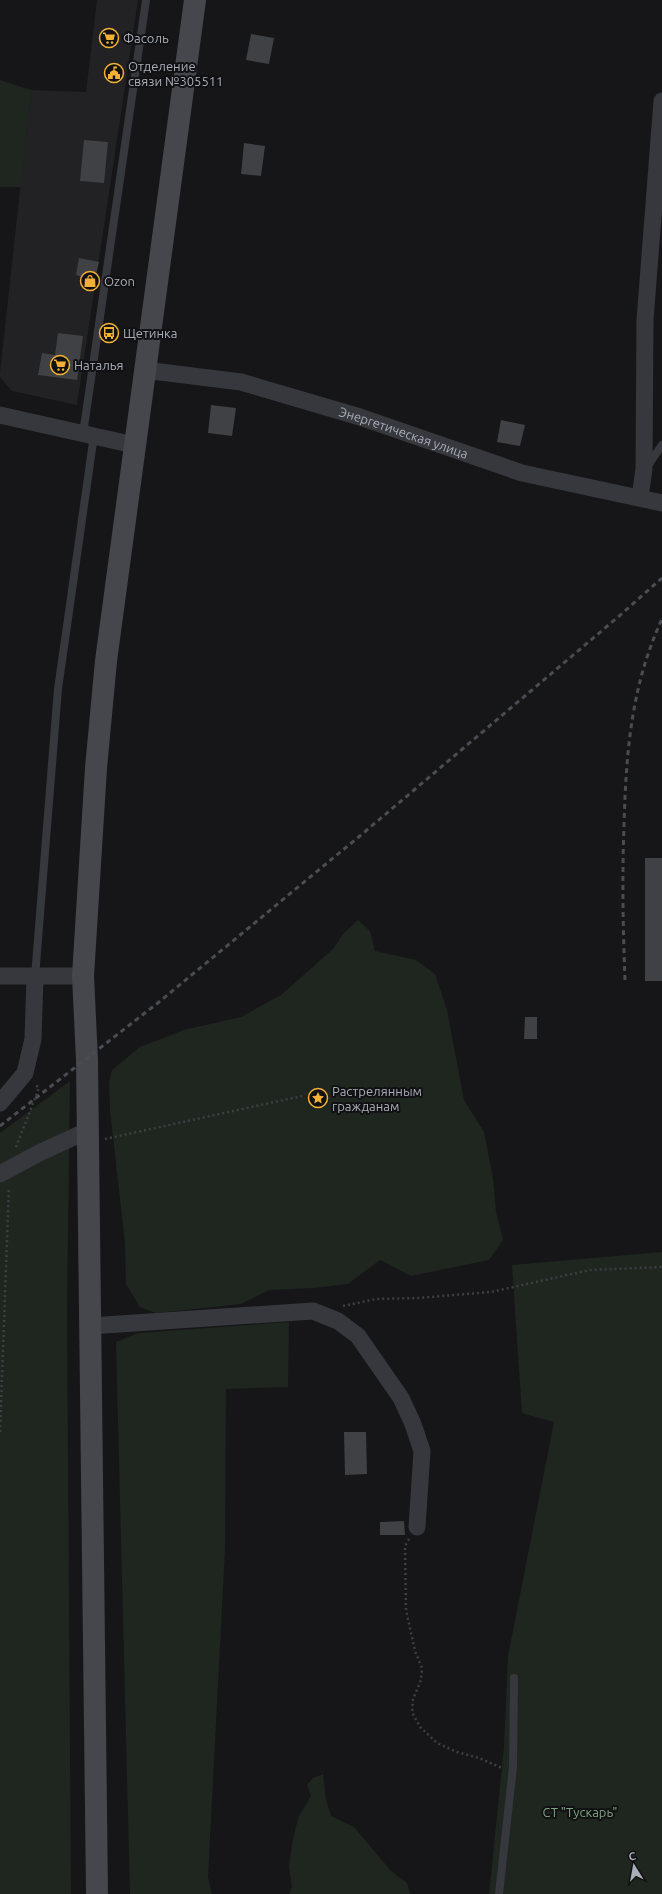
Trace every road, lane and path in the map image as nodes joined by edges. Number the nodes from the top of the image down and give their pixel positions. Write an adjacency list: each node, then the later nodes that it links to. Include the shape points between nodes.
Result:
1 (146, 0): 6 (lane)
2 (195, 0): 4 (main road)
3 (662, 101): 9 (street, via 645,320)
4 (144, 370): 7 (main road); 10 (street, Энергетическая улица, via 241,382 360,417 522,473)
5 (0, 415): 6 (street)
6 (89, 435): 7 (street); 14 (lane, via 58,689)
7 (134, 445): 13 (main road, via 106,661 95,776)
8 (662, 445): 9 (lane, via 650,465)
9 (644, 469): 10 (street)
10 (640, 497): 11 (street, Энергетическая улица)
11 (662, 503)
12 (0, 976): 14 (street)
13 (83, 976): 14 (street); 18 (main road)
14 (35, 977): 15 (street, via 33,1039)
15 (25, 1073): 17 (street); 19 (path, via 39,1088)
16 (302, 1096): 18 (path)
17 (0, 1103)
18 (87, 1137): 19 (street); 22 (main road)
19 (4, 1171): 23 (path)
20 (662, 1267): 21 (path, via 590,1270 491,1292 376,1299)
21 (341, 1306)
22 (90, 1326): 24 (street, via 313,1311 338,1321 358,1336 367,1348 400,1398 413,1424 422,1451); 27 (main road)
23 (0, 1432)
24 (417, 1527): 26 (path, via 405,1546 406,1610 415,1651 422,1668 421,1680 412,1699 412,1712 420,1727 437,1743 501,1767)
25 (514, 1678): 26 (lane)
26 (512, 1779): 28 (lane)
27 (97, 1894)
28 (499, 1894)

